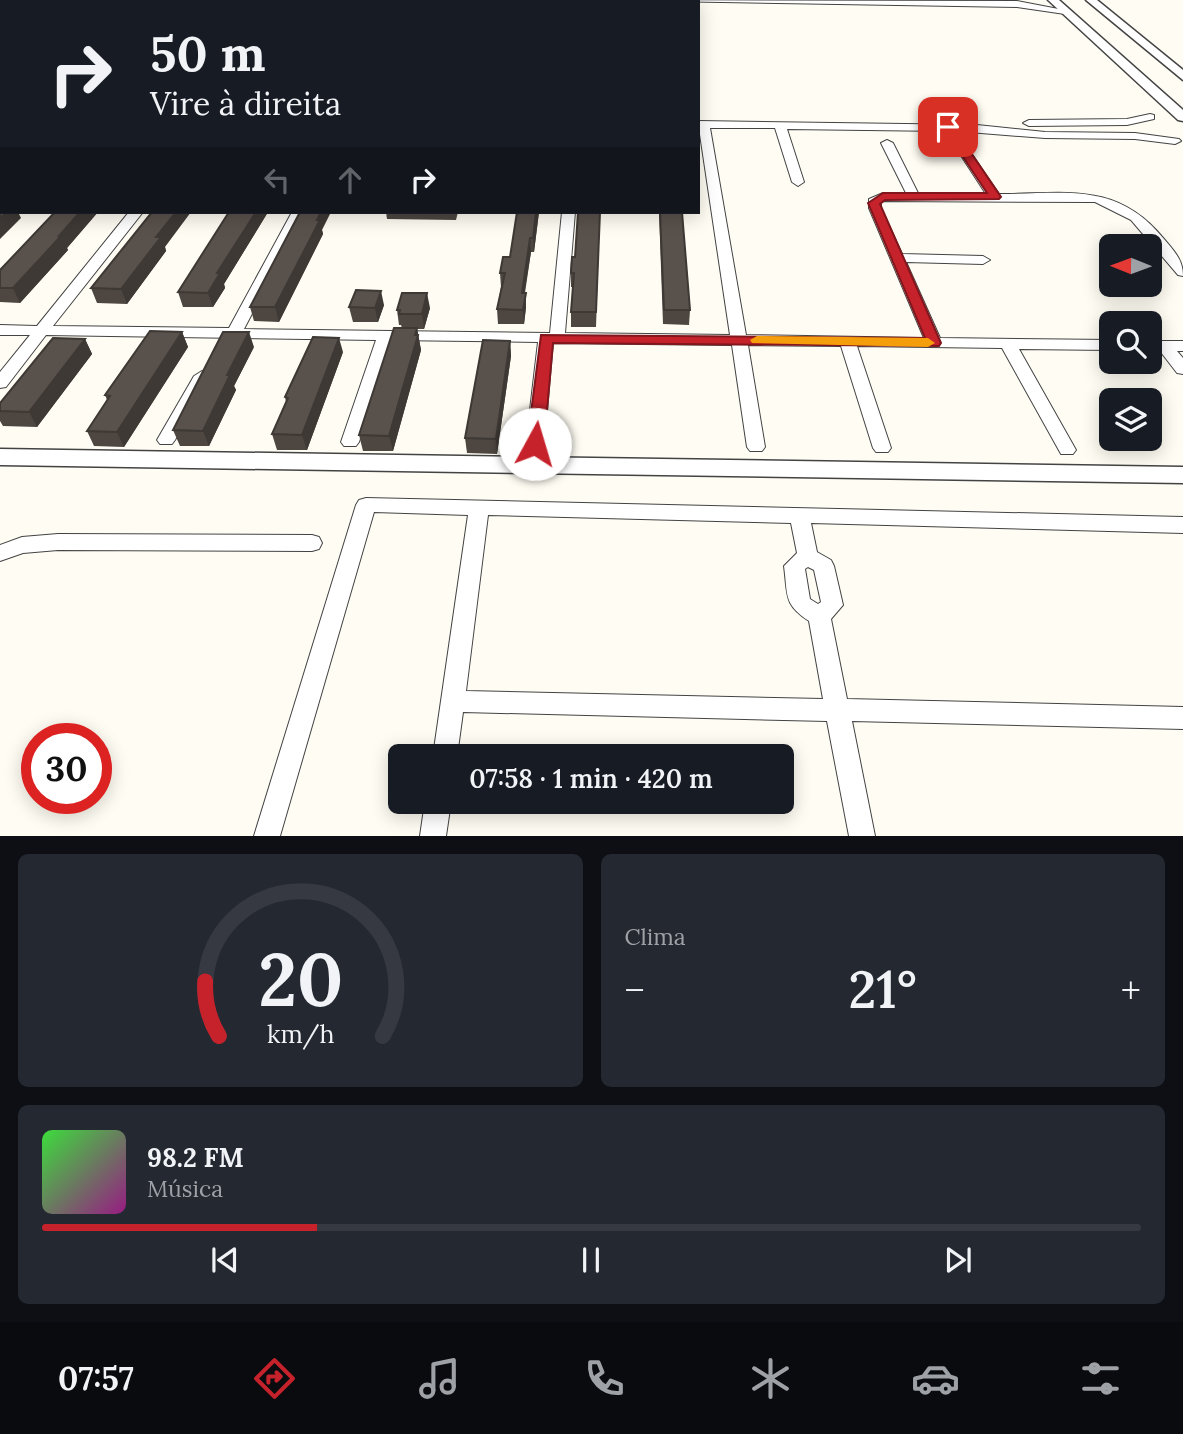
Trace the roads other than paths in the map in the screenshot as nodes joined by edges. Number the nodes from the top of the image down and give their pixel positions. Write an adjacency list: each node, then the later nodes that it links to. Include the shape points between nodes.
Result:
1 (1044, 0): 5 (street)
2 (1053, 0): 6 (street)
3 (1091, 0): 7 (street)
4 (700, 1): 5 (street)
5 (1017, 4): 6 (street)
6 (1065, 11): 8 (street)
7 (1183, 76)
8 (1162, 98): 9 (street, via 1163,107); 10 (street)
9 (1150, 117): 11 (street); 20 (street, via 1149,127)
10 (1183, 117)
11 (1116, 122): 12 (street); 18 (street, via 1133,128)
12 (1027, 123): 16 (street); 17 (street)
13 (701, 124): 14 (street); 34 (street)
14 (780, 125): 15 (street); 21 (street)
15 (948, 127): 16 (street); 23 (street)
16 (977, 128): 17 (street)
17 (1038, 134): 18 (street)
18 (1135, 136): 20 (street)
19 (887, 143): 22 (street)
20 (1179, 143)
21 (798, 182)
22 (914, 197): 23 (street); 27 (street, via 883,197 873,203)
23 (995, 197): 29 (street, via 1096,198 1119,204 1136,216)
24 (134, 214): 31 (street)
25 (298, 214): 36 (street)
26 (569, 214): 33 (street)
27 (897, 258): 28 (street); 37 (street)
28 (982, 260)
29 (1183, 272)
30 (0, 330): 31 (street)
31 (42, 331): 36 (street); 44 (street)
32 (385, 335): 33 (street); 36 (street); 46 (street)
33 (551, 338): 34 (street); 47 (street)
34 (737, 340): 35 (street); 48 (street)
35 (847, 341): 37 (street); 49 (street)
36 (223, 342): 45 (street)
37 (934, 343): 38 (street)
38 (1008, 344): 39 (street); 50 (street)
39 (1099, 345)
40 (1162, 346): 41 (street)
41 (1183, 346)
42 (1162, 350): 43 (street)
43 (1183, 369)
44 (0, 383)
45 (166, 440)
46 (351, 442)
47 (535, 444)
48 (755, 446)
49 (882, 448)
50 (1067, 450)
51 (0, 457): 52 (street)
52 (1152, 475): 53 (street); 54 (street)
53 (1183, 475)
54 (1183, 490)
55 (479, 508): 56 (street); 62 (street); 67 (street, via 366,505)
56 (800, 516): 57 (street); 60 (street)
57 (1183, 526)
58 (312, 543): 59 (street, via 58,542 22,545)
59 (0, 553)
60 (808, 556): 61 (street, via 824,566 832,605); 61 (street, via 793,566 800,604)
61 (819, 616): 63 (street)
62 (454, 701): 63 (street); 65 (street)
63 (838, 710): 64 (street); 69 (street)
64 (1183, 718)
65 (447, 744)
66 (436, 814): 68 (street)
67 (267, 835)
68 (433, 835)
69 (862, 835)

